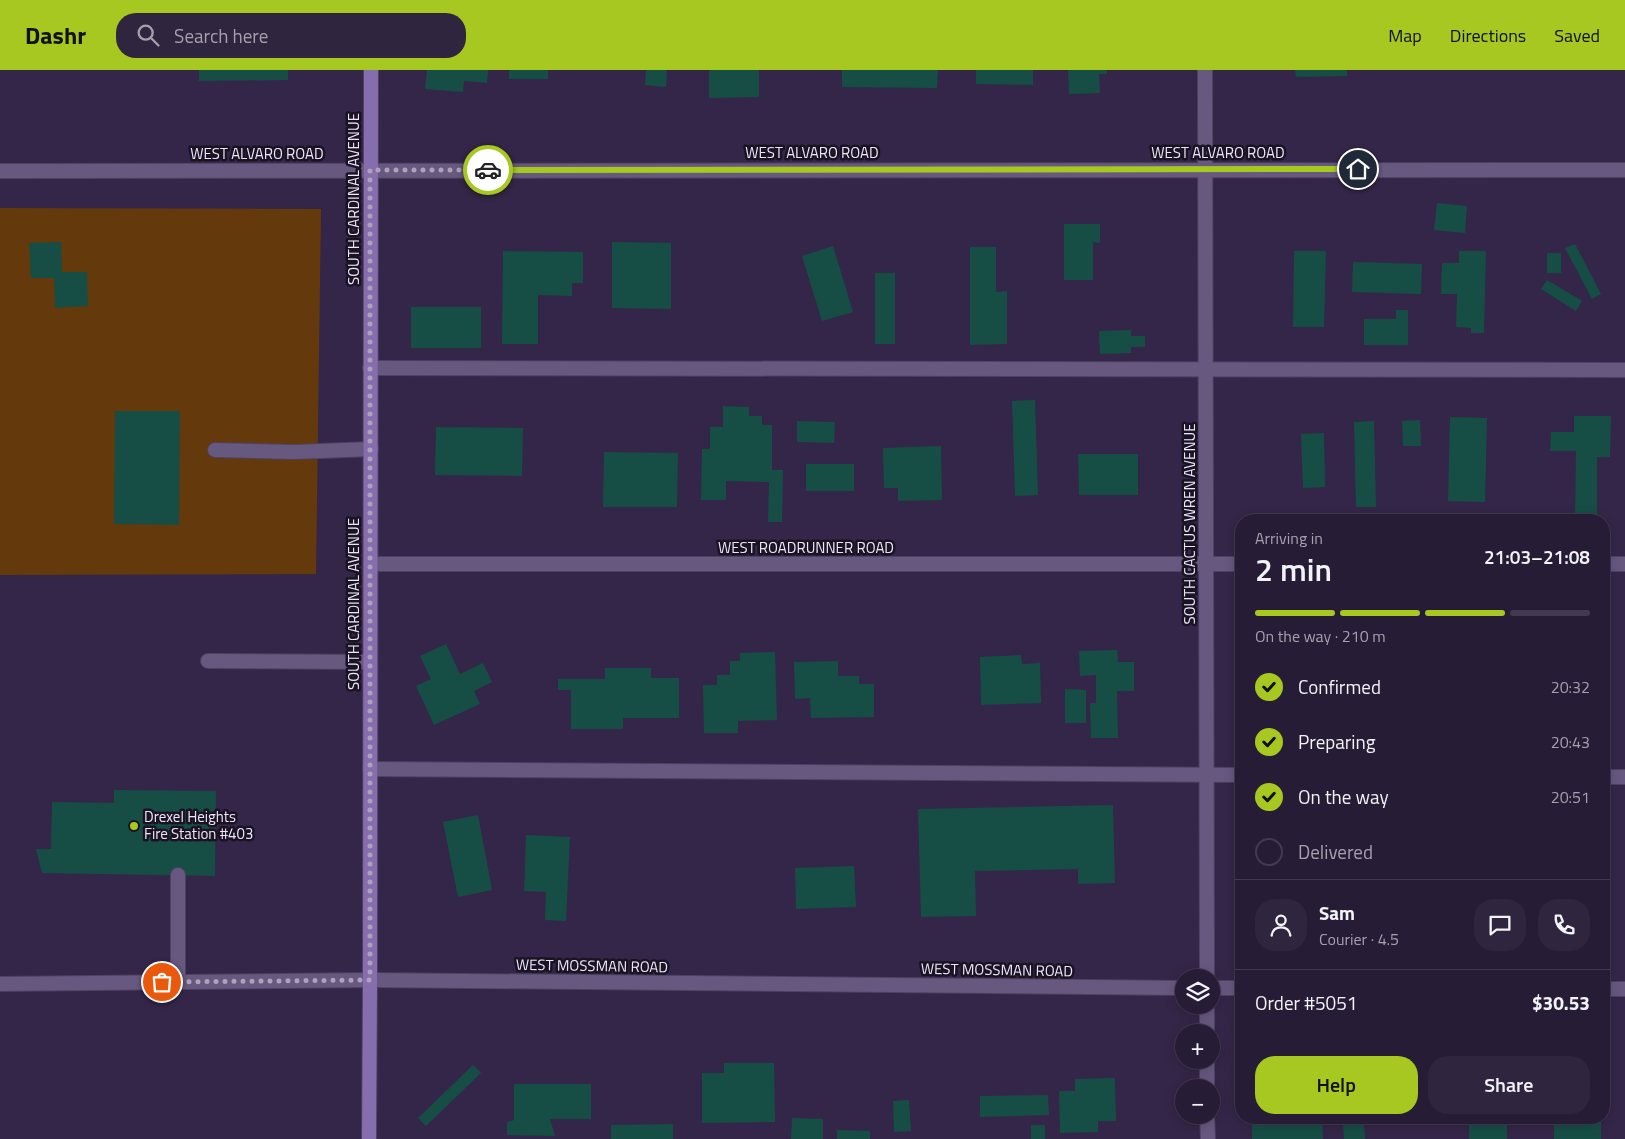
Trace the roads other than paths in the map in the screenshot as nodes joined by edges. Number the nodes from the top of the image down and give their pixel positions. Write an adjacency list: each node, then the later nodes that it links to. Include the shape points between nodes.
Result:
1 (371, 70): 4 (main road, SOUTH CARDINAL AVENUE)
2 (1204, 70): 3 (street, SOUTH CACTUS WREN AVENUE)
3 (1205, 169): 4 (street, WEST ALVARO ROAD); 5 (street, WEST ALVARO ROAD); 8 (street, SOUTH CACTUS WREN AVENUE)
4 (370, 170): 6 (street, WEST ALVARO ROAD); 7 (main road, SOUTH CARDINAL AVENUE)
5 (1625, 170)
6 (0, 171)
7 (370, 368): 8 (street); 10 (main road, SOUTH CARDINAL AVENUE)
8 (1205, 369): 9 (street); 13 (street, SOUTH CACTUS WREN AVENUE)
9 (1625, 370)
10 (371, 449): 11 (street, via 295,452); 12 (main road, SOUTH CARDINAL AVENUE)
11 (215, 450)
12 (371, 564): 13 (street, WEST ROADRUNNER ROAD); 18 (main road, SOUTH CARDINAL AVENUE)
13 (1206, 564): 14 (street, WEST ROADRUNNER ROAD); 20 (street, SOUTH CACTUS WREN AVENUE)
14 (1235, 564)
15 (1610, 564): 16 (street)
16 (1625, 564)
17 (208, 661): 18 (street)
18 (370, 662): 19 (main road, SOUTH CARDINAL AVENUE)
19 (370, 769): 20 (street); 26 (main road, SOUTH CARDINAL AVENUE)
20 (1206, 775): 21 (street); 25 (street, SOUTH CACTUS WREN AVENUE)
21 (1235, 775)
22 (1610, 777): 23 (street)
23 (1625, 777)
24 (178, 875): 27 (street)
25 (1207, 969)
26 (370, 980): 27 (street, WEST MOSSMAN ROAD); 29 (street, WEST MOSSMAN ROAD); 35 (main road, SOUTH CARDINAL AVENUE)
27 (178, 982): 28 (street, WEST MOSSMAN ROAD)
28 (0, 984)
29 (1175, 988)
30 (1220, 988): 31 (street)
31 (1235, 988)
32 (1610, 989): 33 (street)
33 (1625, 989)
34 (1208, 1124): 36 (street)
35 (369, 1139)
36 (1208, 1139)

